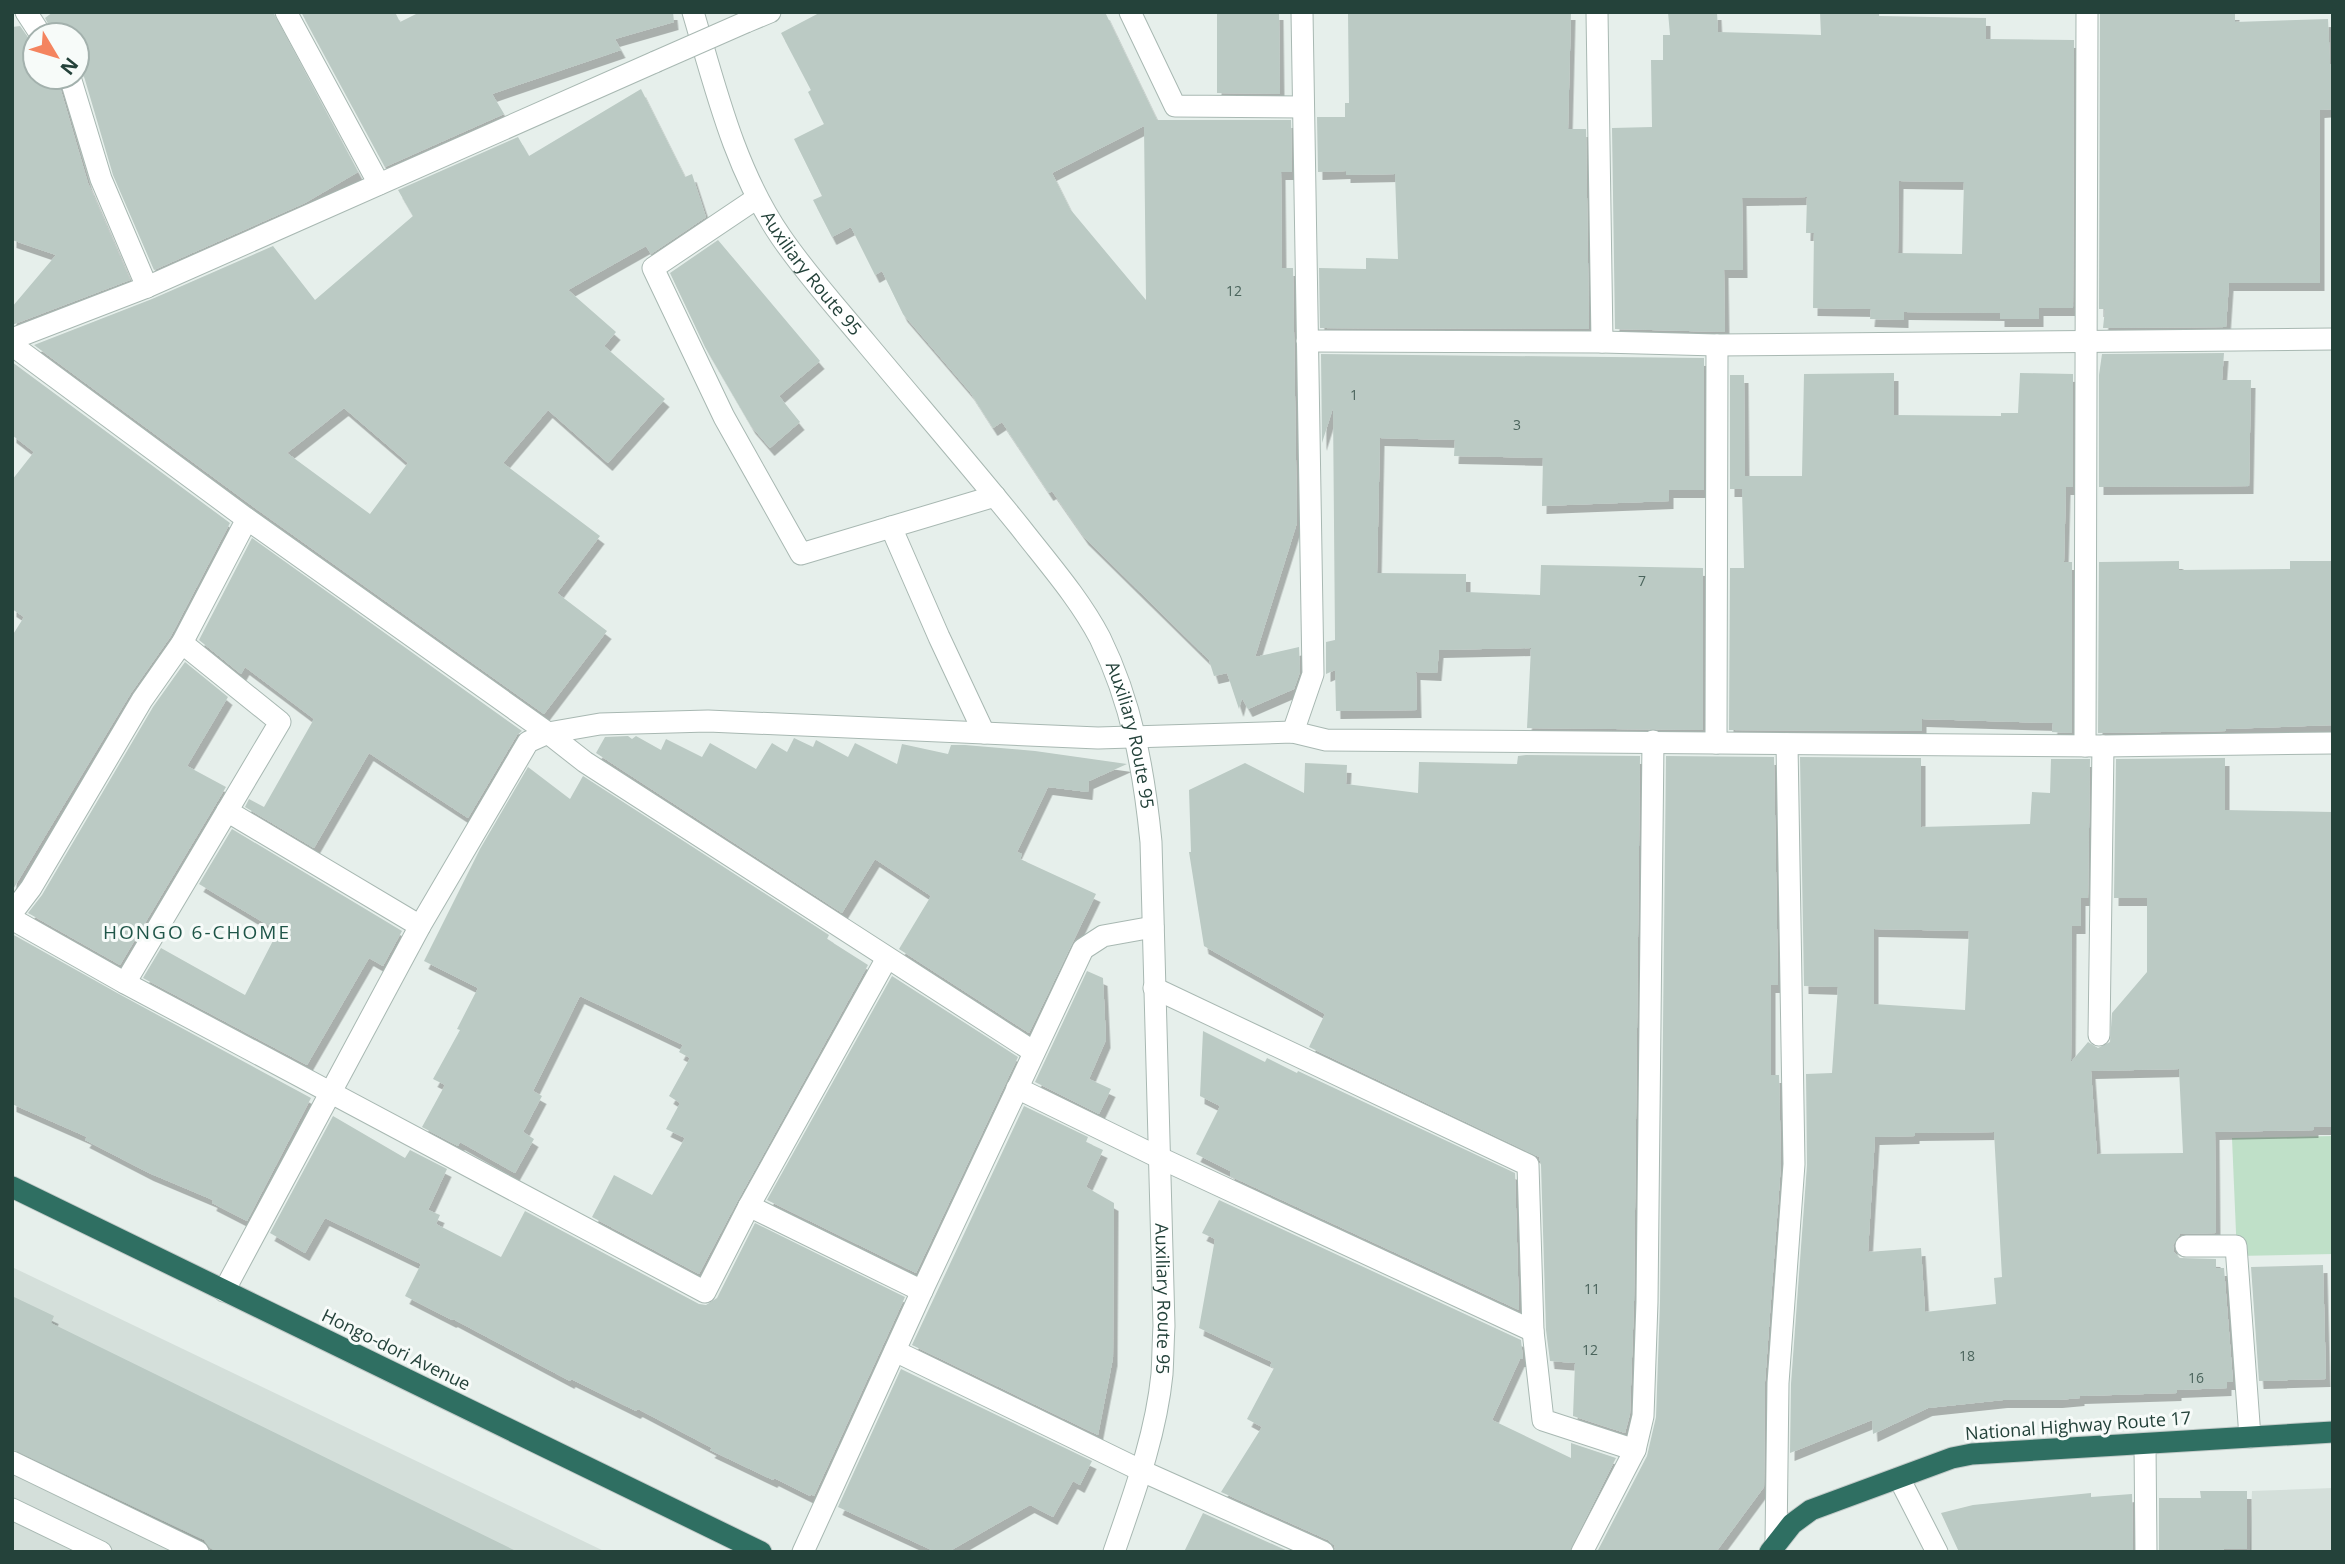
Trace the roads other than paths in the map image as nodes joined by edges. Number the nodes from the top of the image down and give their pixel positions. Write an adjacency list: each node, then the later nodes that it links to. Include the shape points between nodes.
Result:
1 (286, 12): 10 (street)
2 (693, 12): 11 (street, Auxiliary Route 95, via 727,127)
3 (770, 12): 10 (street, bridge)
4 (1130, 12): 9 (street, via 1175,106)
5 (1302, 12): 9 (street)
6 (1597, 12): 17 (street)
7 (2087, 12): 16 (street)
8 (74, 91): 12 (street, via 101,179)
9 (1303, 107): 15 (street)
10 (379, 184): 12 (street)
11 (757, 198): 20 (street, Auxiliary Route 95, via 818,286); 22 (street, via 653,268 724,417 801,554)
12 (147, 287): 13 (street)
13 (12, 339)
14 (2333, 339): 16 (street)
15 (1307, 341): 17 (street); 24 (street, via 1313,674)
16 (2087, 341): 19 (street); 32 (street)
17 (1602, 342): 19 (street)
18 (12, 345): 21 (street)
19 (1717, 345): 29 (street)
20 (995, 496): 22 (street); 27 (street, Auxiliary Route 95, via 1067,587 1099,637 1122,688)
21 (247, 519): 23 (street); 26 (street)
22 (891, 527): 25 (street)
23 (182, 643): 33 (street, via 279,722); 34 (street)
24 (1293, 732): 27 (street); 28 (street, via 1326,740)
25 (984, 733): 26 (street, via 708,721 600,724); 27 (street)
26 (552, 737): 36 (street, via 528,742); 38 (street)
27 (1137, 738): 37 (street, Auxiliary Route 95, via 1151,842)
28 (1653, 741): 29 (street); 56 (street, via 1647,1302 1643,1416)
29 (1716, 743): 31 (street)
30 (2333, 743): 32 (street)
31 (1787, 744): 32 (street); 61 (street, via 1794,1164)
32 (2094, 746): 41 (street)
33 (227, 811): 36 (street); 39 (street)
34 (12, 913)
35 (12, 919): 39 (street)
36 (420, 926): 44 (street)
37 (1153, 927): 40 (street, Auxiliary Route 95); 42 (street, via 1102,936 1083,949)
38 (887, 958): 42 (street); 47 (street)
39 (125, 983): 44 (street)
40 (1154, 988): 45 (street, Auxiliary Route 95); 51 (street, via 1528,1165)
41 (2099, 1035)
42 (1034, 1052): 43 (street)
43 (1017, 1088): 45 (street); 50 (street)
44 (330, 1092): 47 (street, via 705,1293); 49 (street)
45 (1158, 1157): 51 (street); 58 (street, Auxiliary Route 95, via 1162,1377)
46 (12, 1187): 49 (highway, Hongo-dori Avenue)
47 (749, 1206): 50 (street)
48 (2186, 1246): 54 (street, via 2236,1246)
49 (224, 1291): 64 (highway, Hongo-dori Avenue)
50 (922, 1291): 52 (street)
51 (1533, 1331): 56 (street, via 1543,1420)
52 (895, 1351): 58 (street); 65 (street)
53 (2333, 1432): 54 (highway, National Highway Route 17)
54 (2250, 1437): 55 (highway, National Highway Route 17)
55 (2145, 1444): 59 (highway, National Highway Route 17, via 1972,1454); 70 (street)
56 (1635, 1450): 68 (street)
57 (12, 1462): 63 (street)
58 (1142, 1471): 66 (street, Auxiliary Route 95); 67 (street)
59 (1899, 1478): 61 (highway, National Highway Route 17, via 1800,1516); 69 (street)
60 (12, 1509): 62 (street)
61 (1773, 1548)
62 (101, 1552)
63 (198, 1552)
64 (761, 1552)
65 (803, 1552)
66 (1114, 1552)
67 (1323, 1552)
68 (1582, 1552)
69 (1937, 1552)
70 (2146, 1552)

